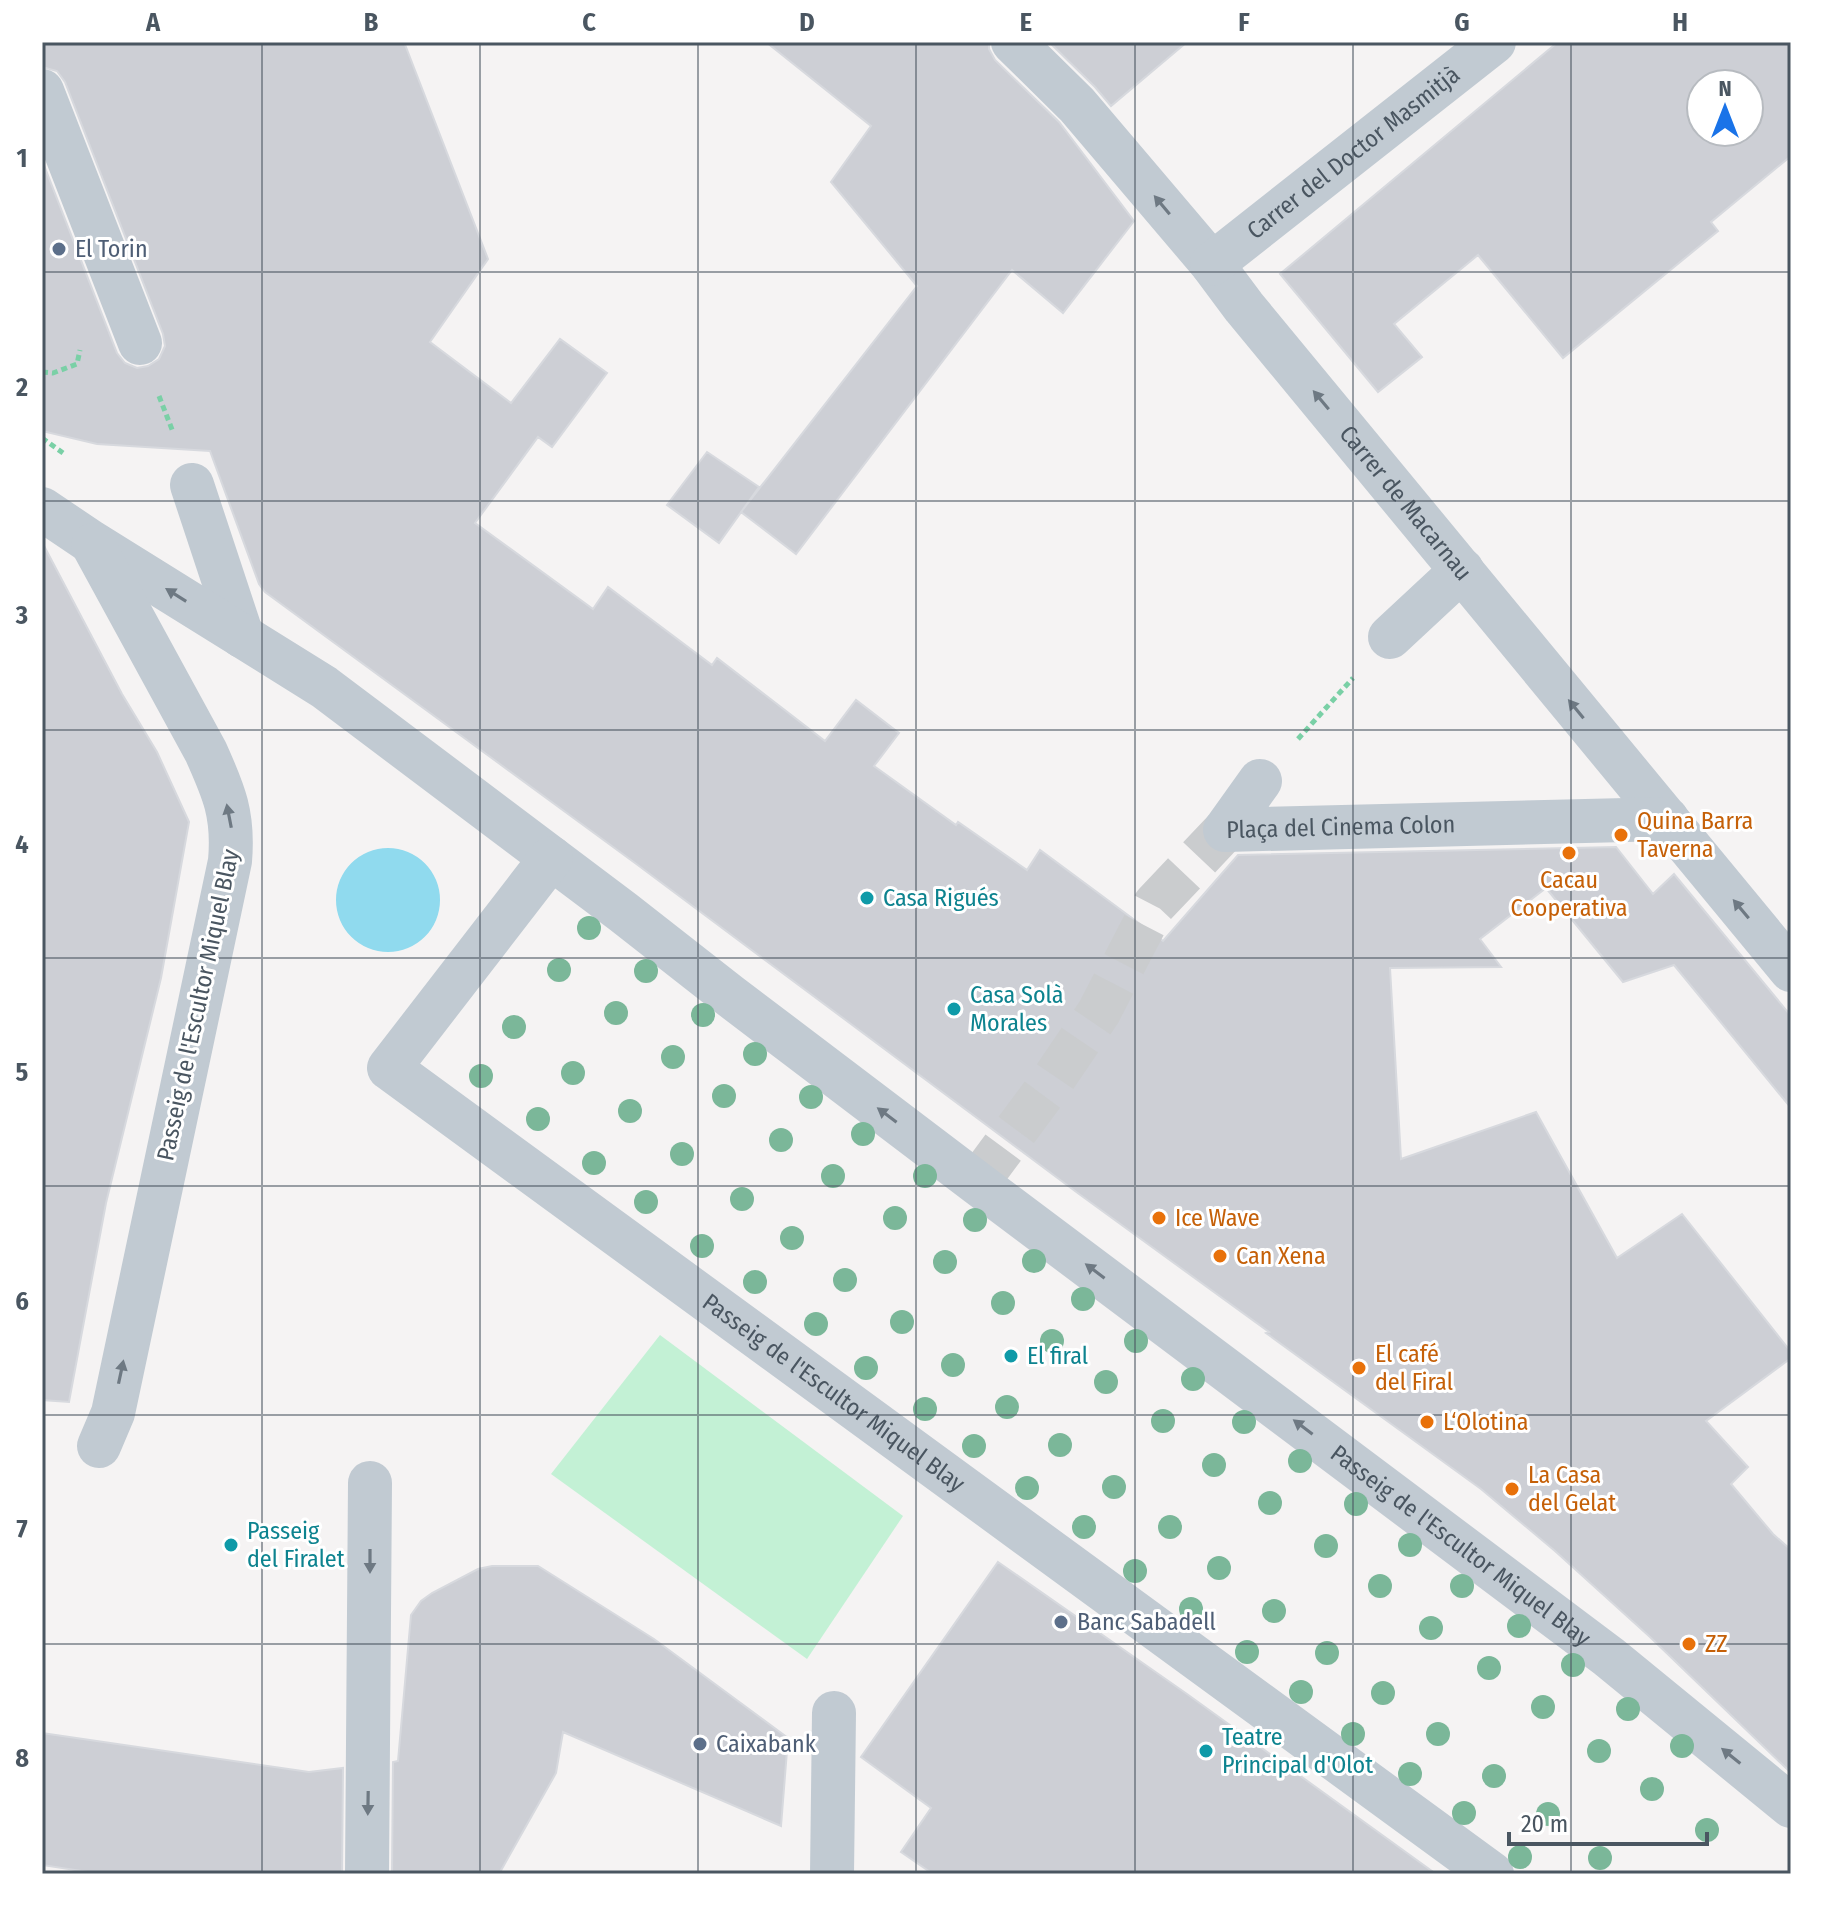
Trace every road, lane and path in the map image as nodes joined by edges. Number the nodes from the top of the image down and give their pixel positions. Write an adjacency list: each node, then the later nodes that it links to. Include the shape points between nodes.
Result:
1 (1013, 42): 4 (street, Carrer de Macarnau, one-way to 1, via 1077,105)
2 (1494, 42): 4 (street, Carrer del Doctor Masmitjà)
3 (42, 91): 5 (street)
4 (1212, 264): 11 (street, Carrer de Macarnau, one-way to 4)
5 (140, 343): 8 (path)
6 (81, 346): 7 (path, via 77,364)
7 (42, 372)
8 (192, 485): 12 (street)
9 (42, 509): 10 (street, Passeig de l'Escultor Miquel Blay)
10 (91, 542): 12 (street, Passeig de l'Escultor Miquel Blay, one-way to 10); 18 (street, Passeig de l'Escultor Miquel Blay, one-way to 10, via 113,1413 232,835 228,808 206,752)
11 (1462, 570): 13 (street); 15 (street, Carrer de Macarnau, one-way to 11)
12 (242, 636): 16 (street, Passeig de l'Escultor Miquel Blay, via 324,687)
13 (1390, 637): 14 (path, Plaça del Cinema Colon)
14 (1260, 781): 15 (street, Plaça del Cinema Colon, via 1225,830)
15 (1667, 819): 17 (street, Carrer de Macarnau, one-way to 15)
16 (551, 858): 21 (street, Passeig de l'Escultor Miquel Blay, one-way to 16, via 1609,1657); 24 (street, Passeig de l'Escultor Miquel Blay, via 389,1068)
17 (1791, 970)
18 (99, 1446)
19 (370, 1483): 22 (street, one-way to 22)
20 (834, 1713): 23 (street)
21 (1791, 1806)
22 (367, 1874)
23 (832, 1874)
24 (1492, 1874)

